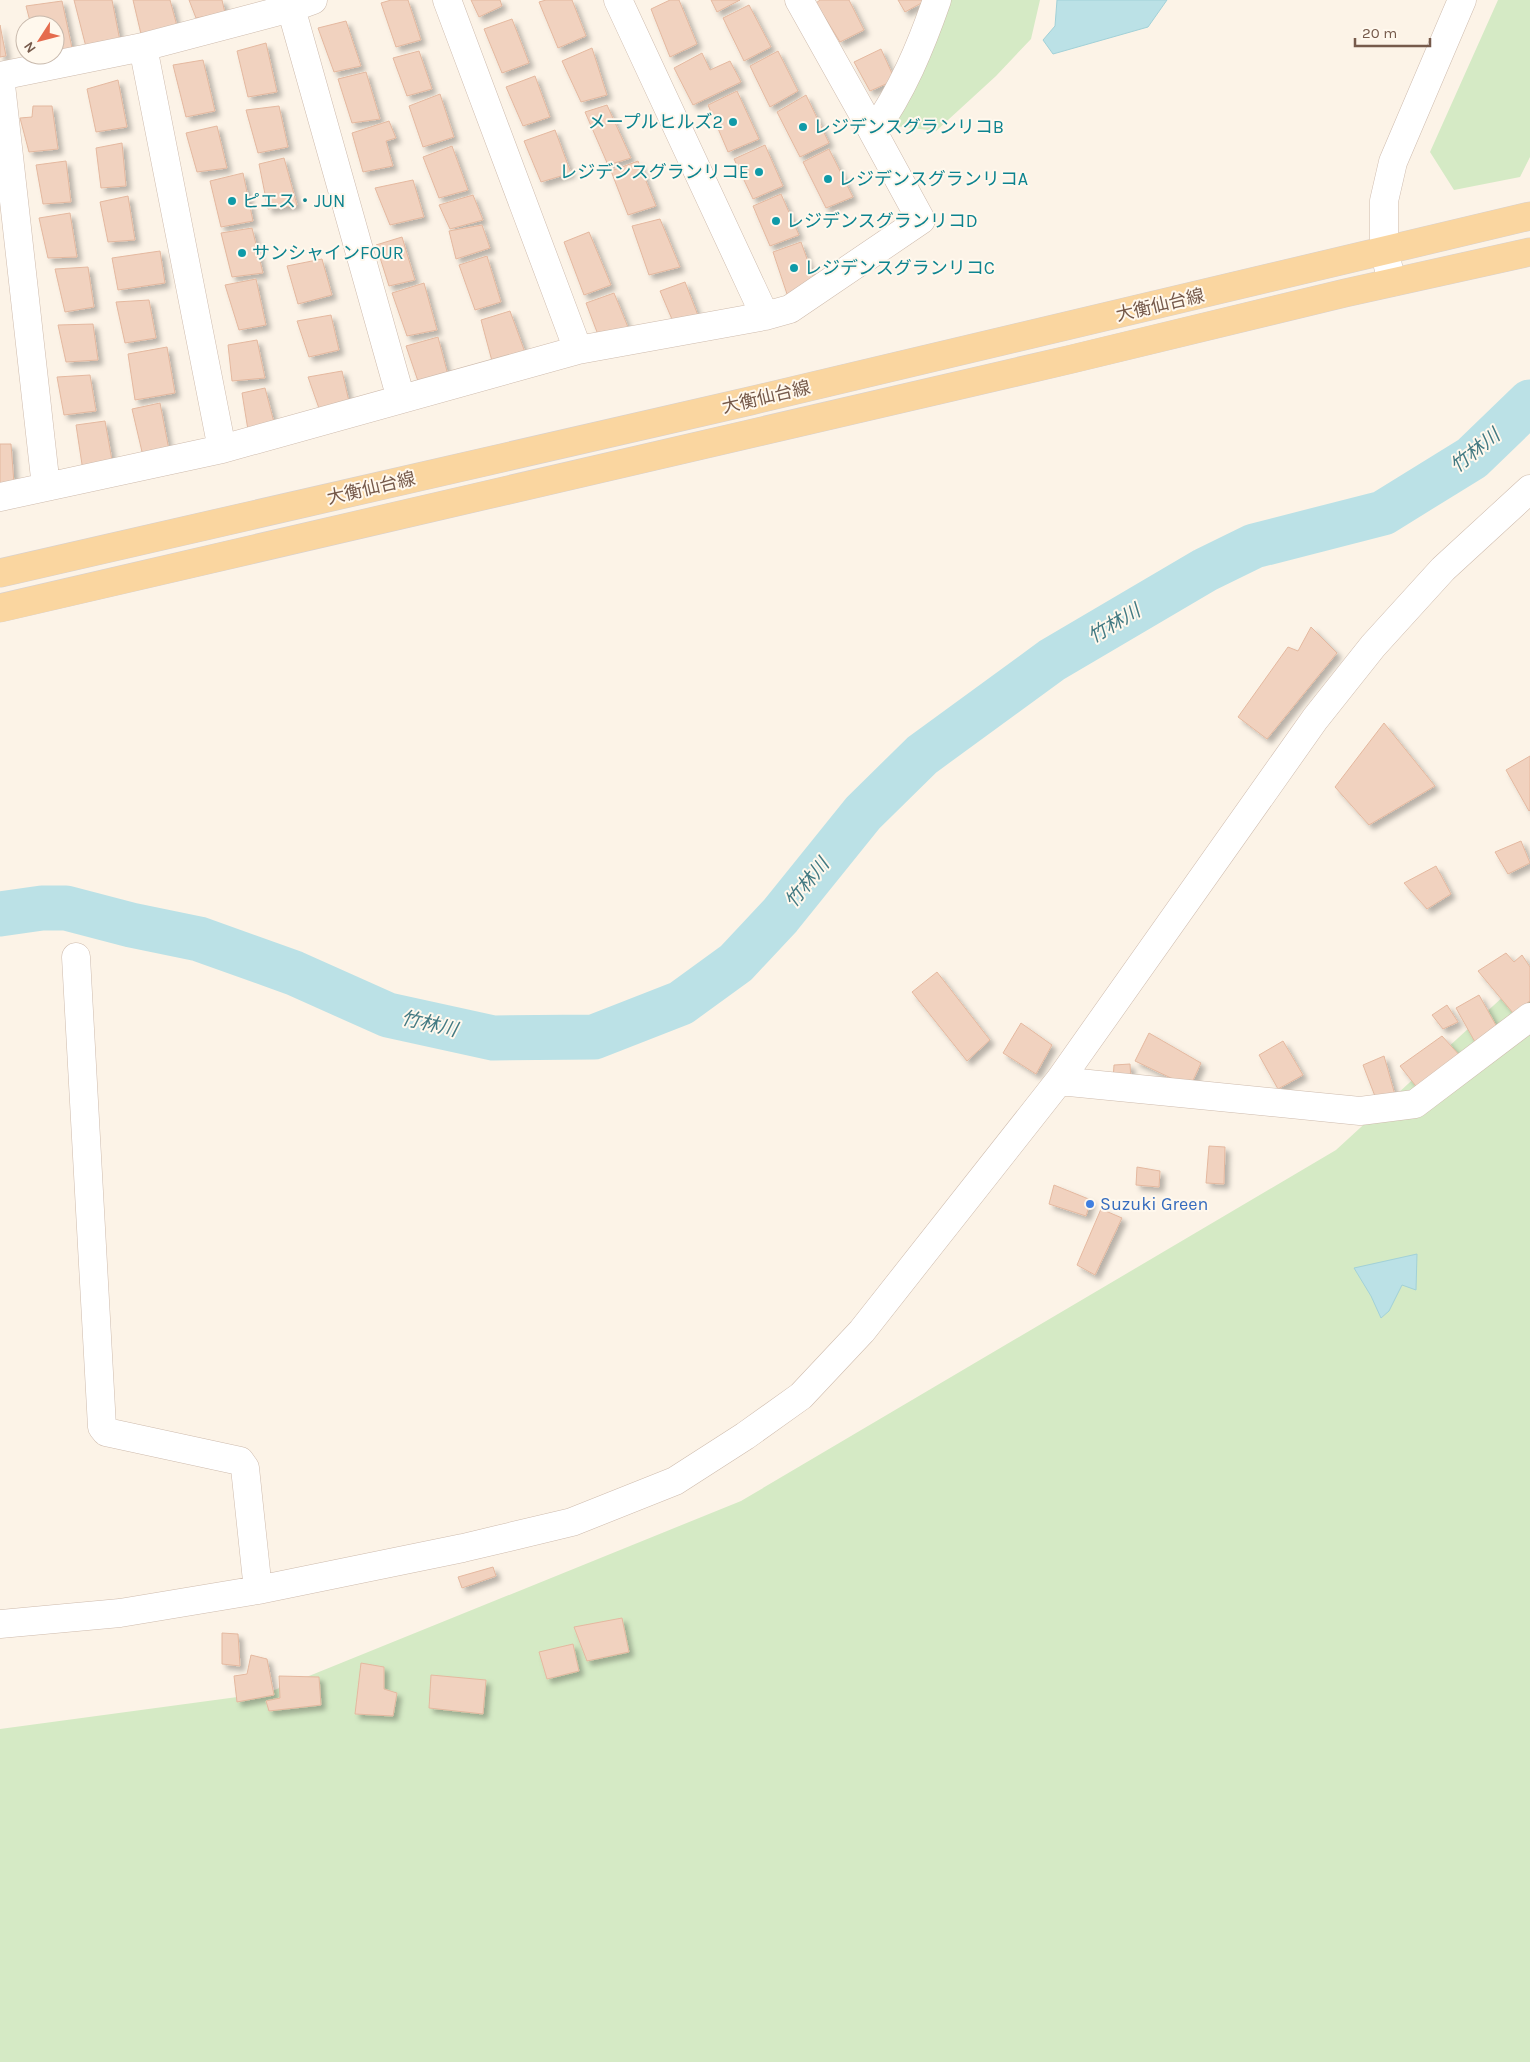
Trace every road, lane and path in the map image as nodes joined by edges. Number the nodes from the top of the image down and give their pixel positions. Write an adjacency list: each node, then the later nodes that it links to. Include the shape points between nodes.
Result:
1 (447, 0): 15 (street)
2 (618, 0): 14 (street)
3 (799, 0): 9 (street)
4 (937, 0): 9 (street, via 924,37 889,110)
5 (1462, 0): 11 (street, via 1393,162 1384,201)
6 (302, 4): 7 (street); 16 (street)
7 (144, 47): 8 (street); 17 (street)
8 (0, 76): 18 (street)
9 (873, 132): 14 (street, via 921,220 790,309)
10 (1530, 216): 11 (main road, 大衡仙台線)
11 (1384, 250): 13 (street); 21 (main road, 大衡仙台線, via 740,404)
12 (1530, 252): 13 (main road, 大衡仙台線)
13 (1392, 282): 22 (main road, 大衡仙台線)
14 (765, 316): 15 (street)
15 (578, 350): 16 (street)
16 (401, 399): 17 (street)
17 (222, 449): 18 (street)
18 (46, 487): 20 (street)
19 (1530, 489): 25 (street, via 1443,569 1367,654 1315,719)
20 (0, 497)
21 (0, 573)
22 (0, 608)
23 (76, 957): 26 (street, via 102,1427 106,1432 240,1461 245,1468)
24 (1530, 1017): 25 (street, via 1415,1104 1360,1111)
25 (1059, 1081): 26 (street, via 862,1331 801,1396 675,1482 572,1522)
26 (258, 1590): 27 (street, via 120,1613)
27 (0, 1624)

